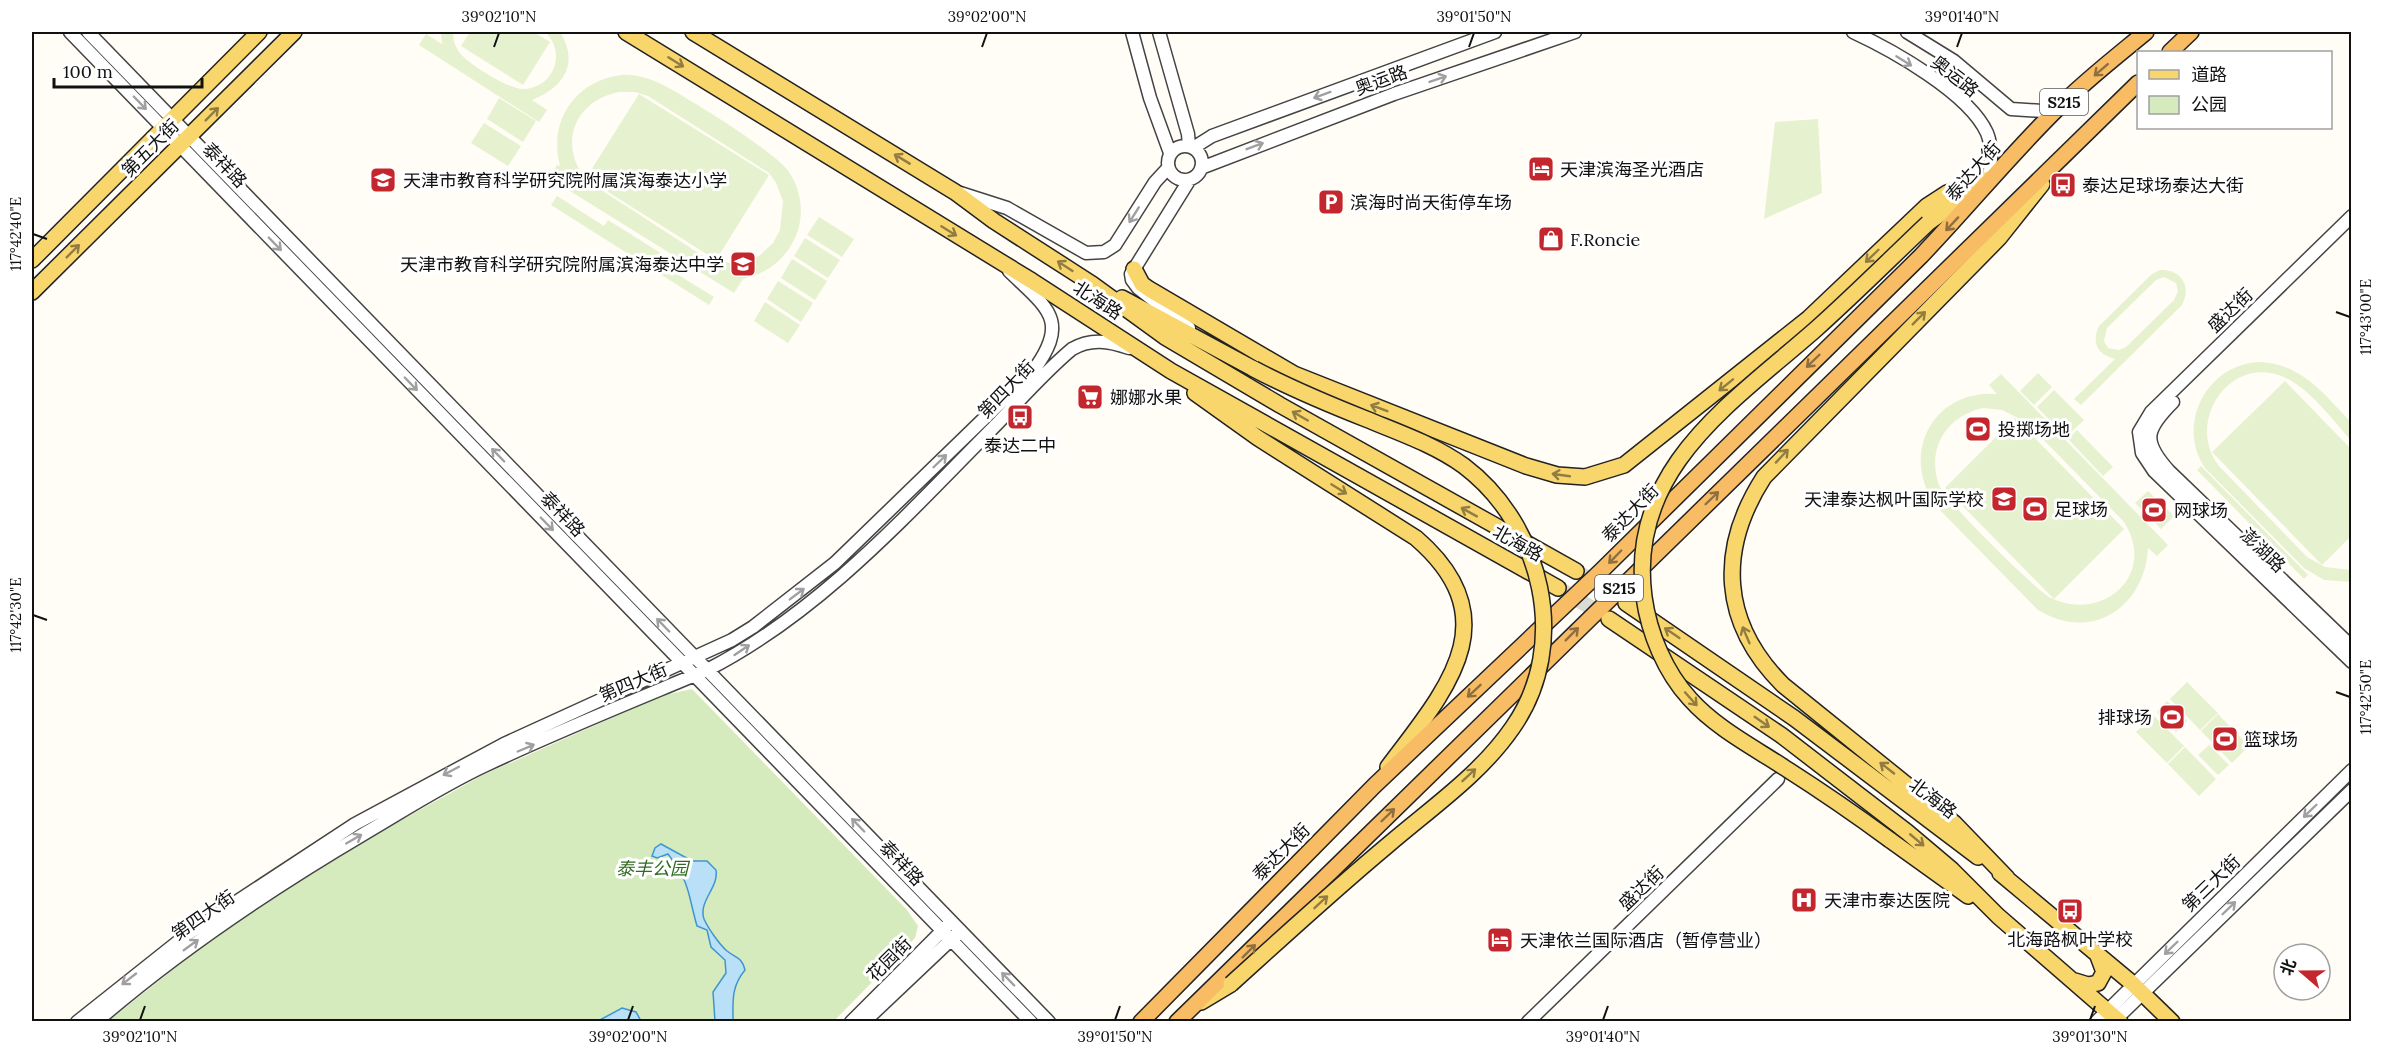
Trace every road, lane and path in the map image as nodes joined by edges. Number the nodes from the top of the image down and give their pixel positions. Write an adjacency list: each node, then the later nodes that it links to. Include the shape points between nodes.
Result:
1 (70, 32): 18 (street, 泰祥路, one-way to 18)
2 (88, 32): 18 (street, 泰祥路)
3 (259, 32): 18 (main road, 第五大街)
4 (294, 32): 19 (main road, 第五大街, one-way to 4)
5 (626, 32): 31 (main road, 北海路, one-way to 31)
6 (693, 32): 27 (main road, 北海路, one-way to 6)
7 (1132, 32): 21 (street)
8 (1159, 32): 20 (street)
9 (1495, 32): 20 (street, 奥运路, one-way to 20)
10 (1575, 32): 24 (street, 奥运路, one-way to 10, via 1394,94)
11 (1853, 32): 26 (street, 奥运路, one-way to 26, via 1961,99 1986,133 1991,150)
12 (1907, 32): 17 (street, 奥运路, via 1953,62 2011,109 2042,111)
13 (2146, 32): 17 (highway, 泰达大街 / S215, one-way to 17)
14 (2191, 32): 15 (highway)
15 (2170, 51)
16 (2137, 85): 22 (highway)
17 (2060, 105): 26 (highway, 泰达大街 / S215)
18 (167, 122): 19 (street, 泰祥路); 30 (main road, 第五大街)
19 (185, 141): 34 (main road, 第五大街, one-way to 19); 44 (street, 泰祥路, one-way to 19); 45 (street, 泰祥路, one-way to 45)
20 (1191, 147): 21 (street, via 1178,146); 24 (street, via 1201,157)
21 (1170, 153): 23 (street)
22 (2063, 158): 53 (main road, one-way to 22, via 1954,823 1767,669 1749,642 1736,606 1733,557 1738,525 1764,477 1999,238); 61 (highway, S215, one-way to 22)
23 (1168, 168): 25 (street, via 1174,177); 27 (street, one-way to 27, via 1115,245 1094,255 1007,208)
24 (1201, 168): 25 (street)
25 (1190, 179): 32 (street)
26 (1989, 179): 32 (main road, one-way to 32, via 1947,194 1927,206 1809,318 1667,434 1624,465 1585,477 1557,476 1526,466 1294,374 1149,290); 51 (highway, 泰达大街 / S215, one-way to 51, via 1913,264 1600,572); 54 (main road, one-way to 54, bridge, via 1928,223 1686,447 1657,497 1647,529 1642,586 1650,628 1664,660 1689,699 1732,734)
27 (955, 192): 33 (main road, 北海路, one-way to 27)
28 (2352, 216): 38 (street, 盛达街, via 2151,412)
29 (2352, 226): 38 (street, 盛达街)
30 (32, 260)
31 (998, 261): 36 (main road, 北海路); 44 (street, 第四大街, one-way to 31, via 753,627 836,563 1033,371 1052,341 1050,316 1040,301)
32 (1134, 269): 35 (street, via 1132,280 1138,288)
33 (1092, 284): 35 (main road); 39 (main road, 北海路, one-way to 33, via 1165,338)
34 (32, 292)
35 (1212, 345): 61 (main road, one-way to 35, bridge, via 1232,984 1487,758 1514,726 1526,704 1543,639 1542,597 1531,555 1514,521 1488,487 1442,452 1313,398)
36 (1143, 353): 37 (main road, 北海路); 47 (street, 第四大街, one-way to 36, via 806,605 865,556 1072,349 1083,342 1103,341)
37 (1171, 371): 40 (main road, 北海路); 51 (main road, one-way to 51, via 1258,438 1416,538 1453,582 1463,622 1462,652 1437,700)
38 (2144, 434): 43 (street, 澎湖路, via 2169,471); 46 (street, 澎湖路, via 2142,453 2154,471)
39 (1576, 571)
40 (1558, 588)
41 (1626, 603): 53 (main road, 北海路, one-way to 41, via 1794,718)
42 (1609, 619): 54 (main road, one-way to 54, via 1781,735 1952,870)
43 (2352, 647)
44 (694, 658): 45 (street, 第四大街); 47 (street, 泰祥路)
45 (682, 663): 48 (street, 泰祥路); 63 (street, 第四大街, one-way to 63, via 504,744 355,824 189,933)
46 (2352, 663)
47 (707, 670): 48 (street, 第四大街); 55 (street, 泰祥路, one-way to 47)
48 (694, 676): 56 (street, 泰祥路); 64 (street, 第四大街, one-way to 48, via 152,974 294,874 439,790 486,765)
49 (2352, 770): 60 (street, 第三大街, one-way to 60)
50 (1778, 779): 71 (street, 盛达街)
51 (1375, 785): 69 (highway, 泰达大街 / S215)
52 (2352, 790): 60 (street, 第三大街, one-way to 52)
53 (2007, 878): 58 (main road, 北海路)
54 (1998, 916): 59 (main road)
55 (956, 925): 56 (street, 花园街); 57 (street, 花园街); 68 (street, 泰祥路, one-way to 55)
56 (942, 930): 57 (street, 泰祥路); 65 (street, 花园街)
57 (951, 939): 66 (street, 花园街); 67 (street, 泰祥路)
58 (2096, 953): 59 (main road, via 2104,972 2098,983 2088,985); 60 (main road, 北海路)
59 (2072, 979): 62 (main road)
60 (2138, 988): 62 (street, 第三大街); 73 (main road, 北海路)
61 (1191, 1008): 70 (highway, S215)
62 (2115, 1018): 72 (street, 第三大街)
63 (77, 1022)
64 (96, 1022)
65 (851, 1022)
66 (864, 1022)
67 (1031, 1022)
68 (1049, 1022)
69 (1141, 1022)
70 (1177, 1022)
71 (1528, 1022)
72 (2096, 1022)
73 (2172, 1022)

